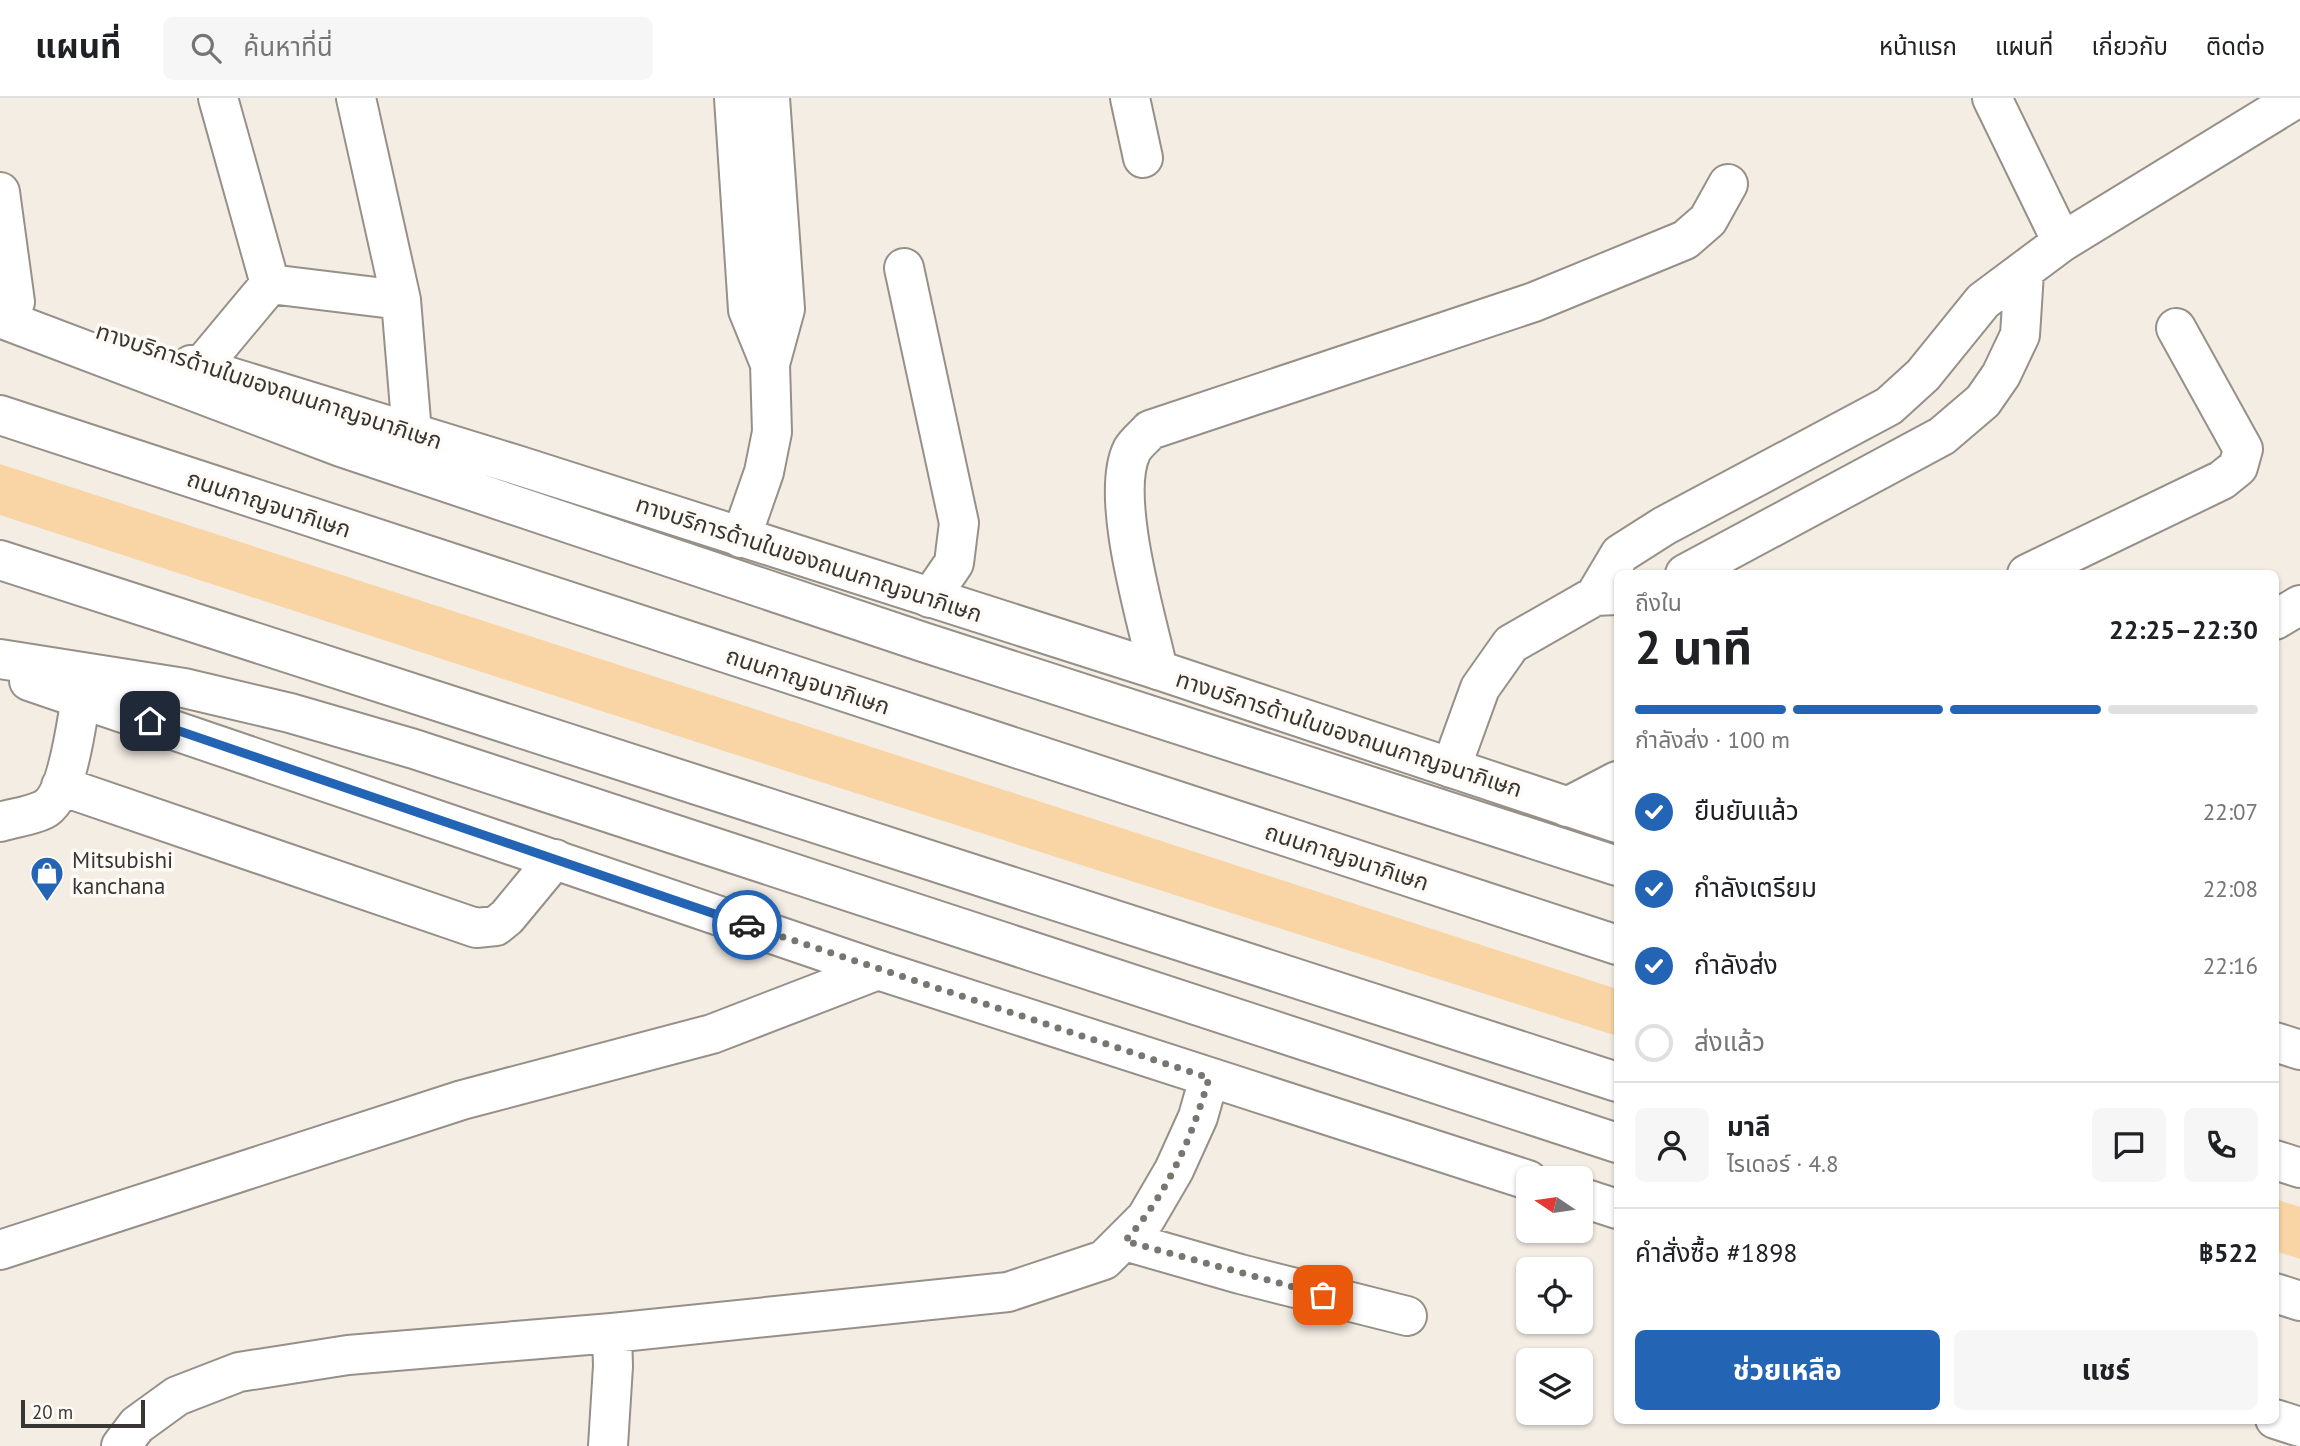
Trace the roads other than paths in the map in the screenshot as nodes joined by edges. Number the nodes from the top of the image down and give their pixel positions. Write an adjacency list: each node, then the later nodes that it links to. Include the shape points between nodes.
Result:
1 (218, 98): 14 (main road)
2 (356, 98): 15 (main road)
3 (734, 98): 18 (main road, via 748,310)
4 (770, 98): 18 (main road, via 785,309)
5 (1129, 98): 8 (main road)
6 (1992, 98): 11 (main road)
7 (2297, 98): 11 (main road)
8 (1143, 158)
9 (1728, 184): 33 (main road, via 1708,220 1685,240 1534,302 1150,430 1132,451 1125,488 1128,534)
10 (0, 192): 16 (main road)
11 (2062, 242): 13 (main road)
12 (904, 268): 29 (main road, via 959,523 954,563)
13 (2024, 273): 24 (main road, via 1983,301 1923,375 1889,406 1664,526 1620,554); 25 (main road, via 2020,335 1983,401 1942,436)
14 (270, 284): 15 (main road); 19 (main road)
15 (401, 300): 21 (main road)
16 (5, 307): 19 (main road, ทางบริการด้านในของถนนกาญจนาภิเษก); 43 (main road, via 341,447 923,642)
17 (2176, 328): 26 (main road, via 2243,449 2238,467 2222,480)
18 (770, 364): 22 (main road, via 772,432 764,472)
19 (200, 368): 21 (main road, ทางบริการด้านในของถนนกาญจนาภิเษก)
20 (0, 415): 44 (main road, ถนนกาญจนาภิเษก)
21 (412, 433): 22 (main road, ทางบริการด้านในของถนนกาญจนาภิเษก)
22 (741, 538): 29 (main road, ทางบริการด้านในของถนนกาญจนาภิเษก)
23 (0, 560): 49 (main road)
24 (1615, 570)
25 (1692, 570)
26 (2035, 570)
27 (1614, 572): 28 (main road)
28 (1606, 596): 36 (main road, via 1511,643 1480,688)
29 (930, 598): 33 (main road, ทางบริการด้านในของถนนกาญจนาภิเษก)
30 (2300, 605): 31 (main road)
31 (2279, 618)
32 (0, 659): 50 (main road, via 184,688 414,749)
33 (1157, 670): 36 (main road, ทางบริการด้านในของถนนกาญจนาภิเษก)
34 (0, 671): 35 (main road)
35 (81, 698): 38 (main road); 42 (main road)
36 (1451, 768): 39 (main road, ทางบริการด้านในของถนนกาญจนาภิเษก)
37 (1614, 782): 39 (main road)
38 (61, 786): 40 (main road, via 44,810); 42 (main road, via 476,928 496,926 507,917)
39 (1567, 807): 41 (main road, ทางบริการด้านในของถนนกาญจนาภิเษก)
40 (0, 822)
41 (1614, 822)
42 (555, 859): 45 (main road)
43 (1614, 865)
44 (1614, 944)
45 (878, 970): 48 (main road); 57 (main road, via 712,1034 462,1100)
46 (2279, 1043): 47 (main road)
47 (2300, 1050)
48 (1209, 1078): 53 (main road); 56 (main road, via 1198,1117 1174,1170 1146,1218)
49 (1614, 1081)
50 (1614, 1142)
51 (2279, 1161): 52 (main road)
52 (2300, 1168)
53 (1516, 1176)
54 (1593, 1201): 55 (main road)
55 (1614, 1208)
56 (1125, 1241): 60 (main road); 61 (main road, via 1104,1260 1008,1292)
57 (0, 1251)
58 (2279, 1294): 59 (main road)
59 (2300, 1301)
60 (1407, 1316)
61 (612, 1333): 64 (main road, via 348,1354 239,1372 177,1396 137,1425); 65 (main road)
62 (2279, 1420): 63 (main road)
63 (2300, 1427)
64 (121, 1446)
65 (608, 1446)

